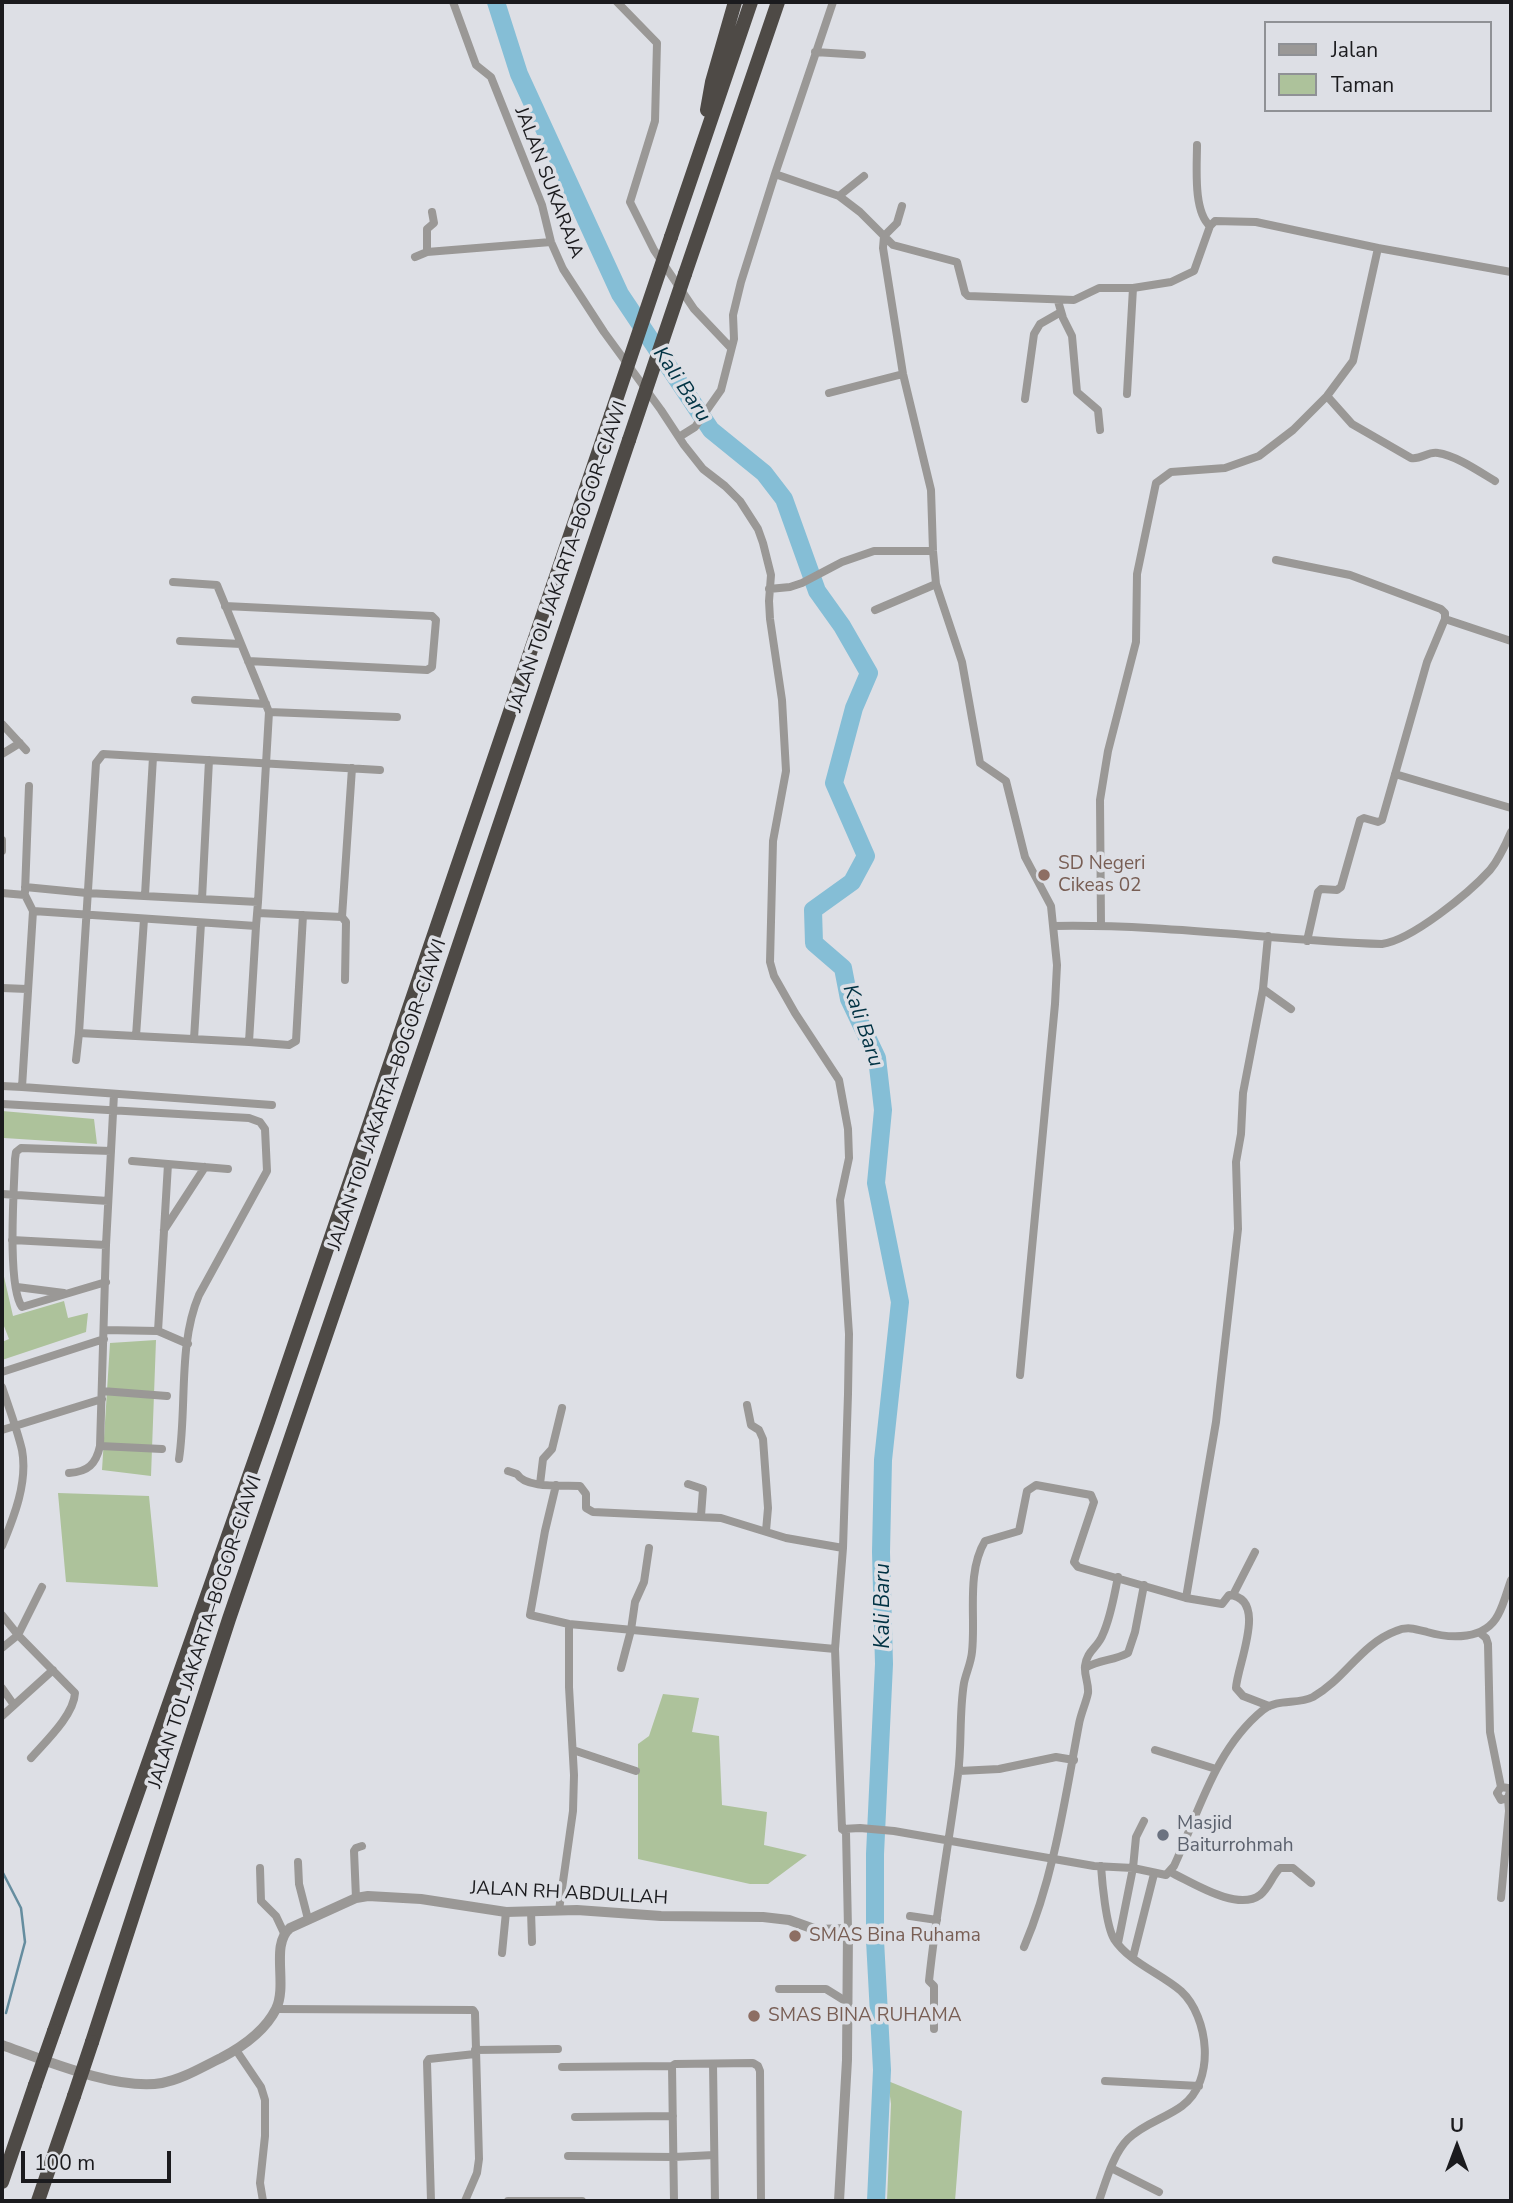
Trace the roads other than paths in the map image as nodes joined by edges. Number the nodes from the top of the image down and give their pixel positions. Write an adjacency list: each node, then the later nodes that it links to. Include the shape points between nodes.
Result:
1 (453, 2): 18 (street, JALAN SUKARAJA, via 476,65 491,78 542,205)
2 (617, 2): 26 (street, via 657,43 655,121 629,202 688,300)
3 (735, 2): 10 (highway, via 712,82)
4 (751, 2): 10 (highway, JALAN TOL JAKARTA–BOGOR–CIAWI)
5 (778, 2): 87 (highway, JALAN TOL JAKARTA–BOGOR–CIAWI, bridge)
6 (833, 2): 7 (street)
7 (815, 52): 8 (street); 11 (street)
8 (862, 55)
9 (1197, 145): 16 (street, via 1199,204)
10 (699, 156): 85 (highway, JALAN TOL JAKARTA–BOGOR–CIAWI, bridge)
11 (775, 174): 13 (street); 26 (street, via 741,282)
12 (864, 176): 13 (street)
13 (839, 196): 17 (street)
14 (902, 206): 17 (street, via 897,223)
15 (432, 212): 20 (street)
16 (1210, 226): 19 (street, via 1215,221 1256,222); 23 (street, via 1194,271 1171,282)
17 (884, 236): 24 (street, via 893,245 957,262 968,296); 27 (street)
18 (551, 242): 20 (street); 33 (street, JALAN SUKARAJA, via 597,322)
19 (1378, 247): 22 (street); 30 (street, via 1353,361)
20 (427, 253): 21 (street)
21 (415, 257)
22 (1511, 272)
23 (1133, 288): 24 (street, via 1099,288 1074,300); 29 (street)
24 (1058, 301): 25 (street)
25 (1061, 312): 31 (street, via 1040,324 1034,334); 32 (street, via 1072,336 1077,392 1098,410)
26 (731, 348): 33 (street, via 721,390 695,426)
27 (903, 374): 28 (street); 35 (street, via 931,490)
28 (829, 393)
29 (1127, 394)
30 (1327, 396): 34 (street, via 1352,424 1411,458 1437,452); 76 (street, via 1259,456 1225,468 1171,472 1156,483 1138,574 1136,642 1100,800)
31 (1025, 399)
32 (1100, 430)
33 (680, 437): 39 (street, JALAN SUKARAJA, via 703,469 740,501 758,529 771,576)
34 (1495, 481)
35 (933, 551): 38 (street); 39 (street, via 874,551 802,583)
36 (1276, 560): 42 (street, via 1350,575 1441,608)
37 (173, 582): 40 (street, via 217,585)
38 (936, 584): 41 (street); 78 (street, via 962,662 980,763 1006,781 1025,857 1051,906)
39 (769, 589): 137 (street, JALAN SUKARAJA, via 786,771 773,841 770,962 795,1013 839,1080 848,1129 849,1158 840,1200 849,1334)
40 (225, 606): 45 (street); 46 (street, via 432,616 436,620 428,670)
41 (875, 610)
42 (1445, 619): 44 (street); 57 (street, via 1427,662)
43 (180, 641): 45 (street)
44 (1511, 641)
45 (241, 644): 46 (street)
46 (248, 661): 48 (street)
47 (195, 700): 48 (street)
48 (268, 708): 49 (street); 54 (street)
49 (397, 718)
50 (2, 724): 51 (street, via 23,746)
51 (2, 754)
52 (153, 757): 53 (street); 64 (street, via 103,754 96,763); 66 (street)
53 (209, 760): 54 (street); 67 (street)
54 (267, 763): 55 (street); 68 (street)
55 (352, 768): 56 (street); 73 (street)
56 (380, 770)
57 (1395, 774): 59 (street); 80 (street, via 1382,820 1362,818 1359,822 1339,889 1318,891)
58 (29, 786): 63 (street)
59 (1511, 808)
60 (1511, 832): 80 (street, via 1490,870 1402,939 1382,944)
61 (2, 840): 62 (street)
62 (2, 851)
63 (25, 890): 64 (street); 65 (street); 69 (street)
64 (87, 892): 66 (street); 71 (street)
65 (2, 893)
66 (145, 895): 67 (street)
67 (202, 899): 68 (street)
68 (258, 902): 70 (street)
69 (33, 911): 71 (street); 83 (street)
70 (258, 913): 72 (street); 77 (street)
71 (85, 914): 74 (street); 88 (street)
72 (303, 915): 73 (street); 91 (street, via 296,1041 289,1045)
73 (342, 917): 81 (street, via 346,922)
74 (144, 919): 75 (street); 89 (street)
75 (201, 923): 77 (street); 90 (street)
76 (1101, 925): 78 (street); 79 (street)
77 (256, 926): 91 (street)
78 (1054, 926): 117 (street, via 1055,1004)
79 (1268, 936): 80 (street); 84 (street)
80 (1307, 941)
81 (345, 980)
82 (2, 988): 83 (street)
83 (27, 989): 94 (street)
84 (1263, 989): 86 (street); 144 (street, via 1243,1093 1236,1162 1238,1229 1216,1422)
85 (410, 1008): 87 (highway); 211 (highway, JALAN TOL JAKARTA–BOGOR–CIAWI, bridge)
86 (1291, 1009)
87 (435, 1016): 217 (highway, JALAN TOL JAKARTA–BOGOR–CIAWI, bridge, via 229,1619)
88 (79, 1033): 89 (street); 92 (street)
89 (136, 1036): 90 (street)
90 (194, 1039): 91 (street)
91 (249, 1042)
92 (76, 1060)
93 (2, 1086): 94 (street)
94 (22, 1087): 95 (street)
95 (114, 1094): 97 (street); 98 (street)
96 (2, 1104): 98 (street)
97 (272, 1105)
98 (113, 1111): 99 (street); 115 (street, via 249,1118 265,1129 267,1171 199,1295)
99 (111, 1151): 105 (street, via 21,1148 16,1152); 106 (street)
100 (132, 1161): 101 (street)
101 (168, 1164): 102 (street); 107 (street)
102 (205, 1167): 103 (street); 107 (street)
103 (228, 1169)
104 (2, 1194): 105 (street)
105 (13, 1194): 106 (street); 108 (street)
106 (108, 1201): 109 (street)
107 (164, 1231): 113 (street)
108 (12, 1240): 109 (street); 111 (street)
109 (106, 1245): 110 (street)
110 (106, 1282): 112 (street); 114 (street)
111 (17, 1287): 112 (street); 112 (street, via 22,1307)
112 (66, 1293)
113 (158, 1331): 114 (street); 115 (street)
114 (104, 1335): 116 (street); 119 (street)
115 (188, 1344): 127 (street)
116 (2, 1372)
117 (1020, 1375)
118 (2, 1387): 123 (street)
119 (102, 1395): 120 (street); 123 (street); 125 (street)
120 (167, 1396)
121 (747, 1405): 134 (street, via 751,1425 763,1439)
122 (562, 1408): 130 (street, via 552,1449 543,1459)
123 (15, 1426): 124 (street); 135 (street, via 23,1474)
124 (2, 1430)
125 (100, 1446): 126 (street); 129 (street, via 94,1464)
126 (162, 1449)
127 (179, 1459)
128 (508, 1471): 130 (street, via 526,1483)
129 (69, 1473)
130 (540, 1484): 132 (street)
131 (688, 1484): 133 (street, via 703,1489)
132 (555, 1485): 133 (street, via 580,1486 586,1494 586,1508 593,1512); 146 (street, via 529,1612)
133 (701, 1516): 134 (street)
134 (766, 1531): 137 (street)
135 (2, 1546)
136 (649, 1548): 147 (street)
137 (843, 1548): 151 (street, JALAN SUKARAJA)
138 (1255, 1552): 143 (street)
139 (1118, 1577): 141 (street); 153 (street, via 1103,1637 1090,1651); 165 (street, via 1088,1571 1074,1562 1093,1496 1036,1485 1027,1491 1019,1531 985,1541 975,1572 972,1654 960,1717)
140 (1511, 1580): 148 (street, via 1498,1615)
141 (1144, 1585): 144 (street); 153 (street, via 1128,1653)
142 (42, 1587): 149 (street)
143 (1233, 1595): 144 (street, via 1222,1604); 157 (street, via 1247,1604 1249,1612 1236,1688 1243,1696)
144 (1186, 1598)
145 (2, 1615): 149 (street)
146 (569, 1624): 147 (street); 159 (street)
147 (631, 1630): 151 (street); 152 (street)
148 (1480, 1633): 157 (street, via 1457,1636 1413,1628 1398,1630 1365,1649 1316,1695); 166 (street, via 1488,1643 1490,1732)
149 (18, 1635): 150 (street); 154 (street)
150 (2, 1648)
151 (835, 1649): 168 (street, JALAN SUKARAJA)
152 (621, 1668)
153 (1085, 1668): 162 (street, via 1088,1691)
154 (53, 1670): 156 (street); 161 (street, via 75,1697 56,1730)
155 (2, 1688): 156 (street)
156 (14, 1705): 158 (street)
157 (1269, 1706): 163 (street, via 1237,1737)
158 (2, 1716)
159 (573, 1750): 164 (street); 181 (street, via 573,1811)
160 (1155, 1750): 163 (street)
161 (31, 1758)
162 (1074, 1760): 165 (street, via 1056,1757 999,1769); 171 (street)
163 (1216, 1769): 176 (street)
164 (636, 1771)
165 (959, 1771): 169 (street)
166 (1508, 1792): 180 (street)
167 (1144, 1821): 175 (street, via 1136,1837)
168 (842, 1829): 169 (street); 187 (street, JALAN SUKARAJA, via 846,1832)
169 (948, 1840): 171 (street); 186 (street)
170 (362, 1846): 179 (street, via 354,1851)
171 (1052, 1858): 173 (street); 191 (street)
172 (298, 1862): 185 (street)
173 (1101, 1866): 175 (street); 190 (street, via 1110,1930)
174 (260, 1868): 188 (street, via 261,1901)
175 (1133, 1868): 177 (street); 190 (street)
176 (1170, 1872): 177 (street); 178 (street, via 1213,1893 1245,1900 1266,1889 1280,1868 1293,1868)
177 (1154, 1874): 193 (street)
178 (1311, 1882)
179 (356, 1898): 183 (street, JALAN RH ABDULLAH, via 421,1899); 185 (street, JALAN RH ABDULLAH)
180 (1501, 1898)
181 (559, 1910): 182 (street, JALAN RH ABDULLAH); 187 (street, JALAN RH ABDULLAH, via 763,1917 817,1930)
182 (531, 1911): 183 (street, JALAN RH ABDULLAH); 189 (street)
183 (506, 1912): 192 (street)
184 (909, 1916): 186 (street)
185 (308, 1919): 188 (street, JALAN RH ABDULLAH)
186 (937, 1920): 197 (street, via 929,1981 934,1986)
187 (848, 1929): 195 (street)
188 (284, 1933): 196 (street)
189 (532, 1942)
190 (1118, 1943): 193 (street)
191 (1024, 1947)
192 (502, 1953)
193 (1133, 1957): 206 (street, via 1174,1985 1191,2003 1204,2047)
194 (779, 1989): 195 (street, via 826,1989)
195 (847, 2002): 226 (street)
196 (276, 2009): 200 (street); 201 (street, via 473,2010)
197 (934, 2029)
198 (2, 2045): 200 (street, via 96,2076 139,2083 161,2083)
199 (558, 2049): 201 (street)
200 (236, 2050): 218 (street, via 265,2100 260,2183)
201 (475, 2052): 219 (street, via 427,2062); 220 (street, via 479,2159)
202 (713, 2064): 203 (street); 209 (street); 225 (street, via 758,2066)
203 (672, 2066): 204 (street); 207 (street)
204 (562, 2067)
205 (1105, 2081): 206 (street)
206 (1199, 2086): 213 (street, via 1183,2105 1127,2140)
207 (673, 2116): 208 (street); 212 (street)
208 (575, 2117)
209 (714, 2155): 212 (street); 224 (street)
210 (568, 2156): 212 (street)
211 (10, 2157): 214 (highway); 215 (highway, JALAN TOL JAKARTA–BOGOR–CIAWI)
212 (674, 2157): 223 (street)
213 (1111, 2168): 216 (street); 227 (street)
214 (2, 2175)
215 (2, 2182)
216 (1158, 2192)
217 (38, 2201)
218 (264, 2201)
219 (431, 2201)
220 (465, 2201)
221 (508, 2201): 222 (street)
222 (582, 2201)
223 (674, 2201)
224 (715, 2201)
225 (761, 2201)
226 (839, 2201)
227 (1099, 2201)

